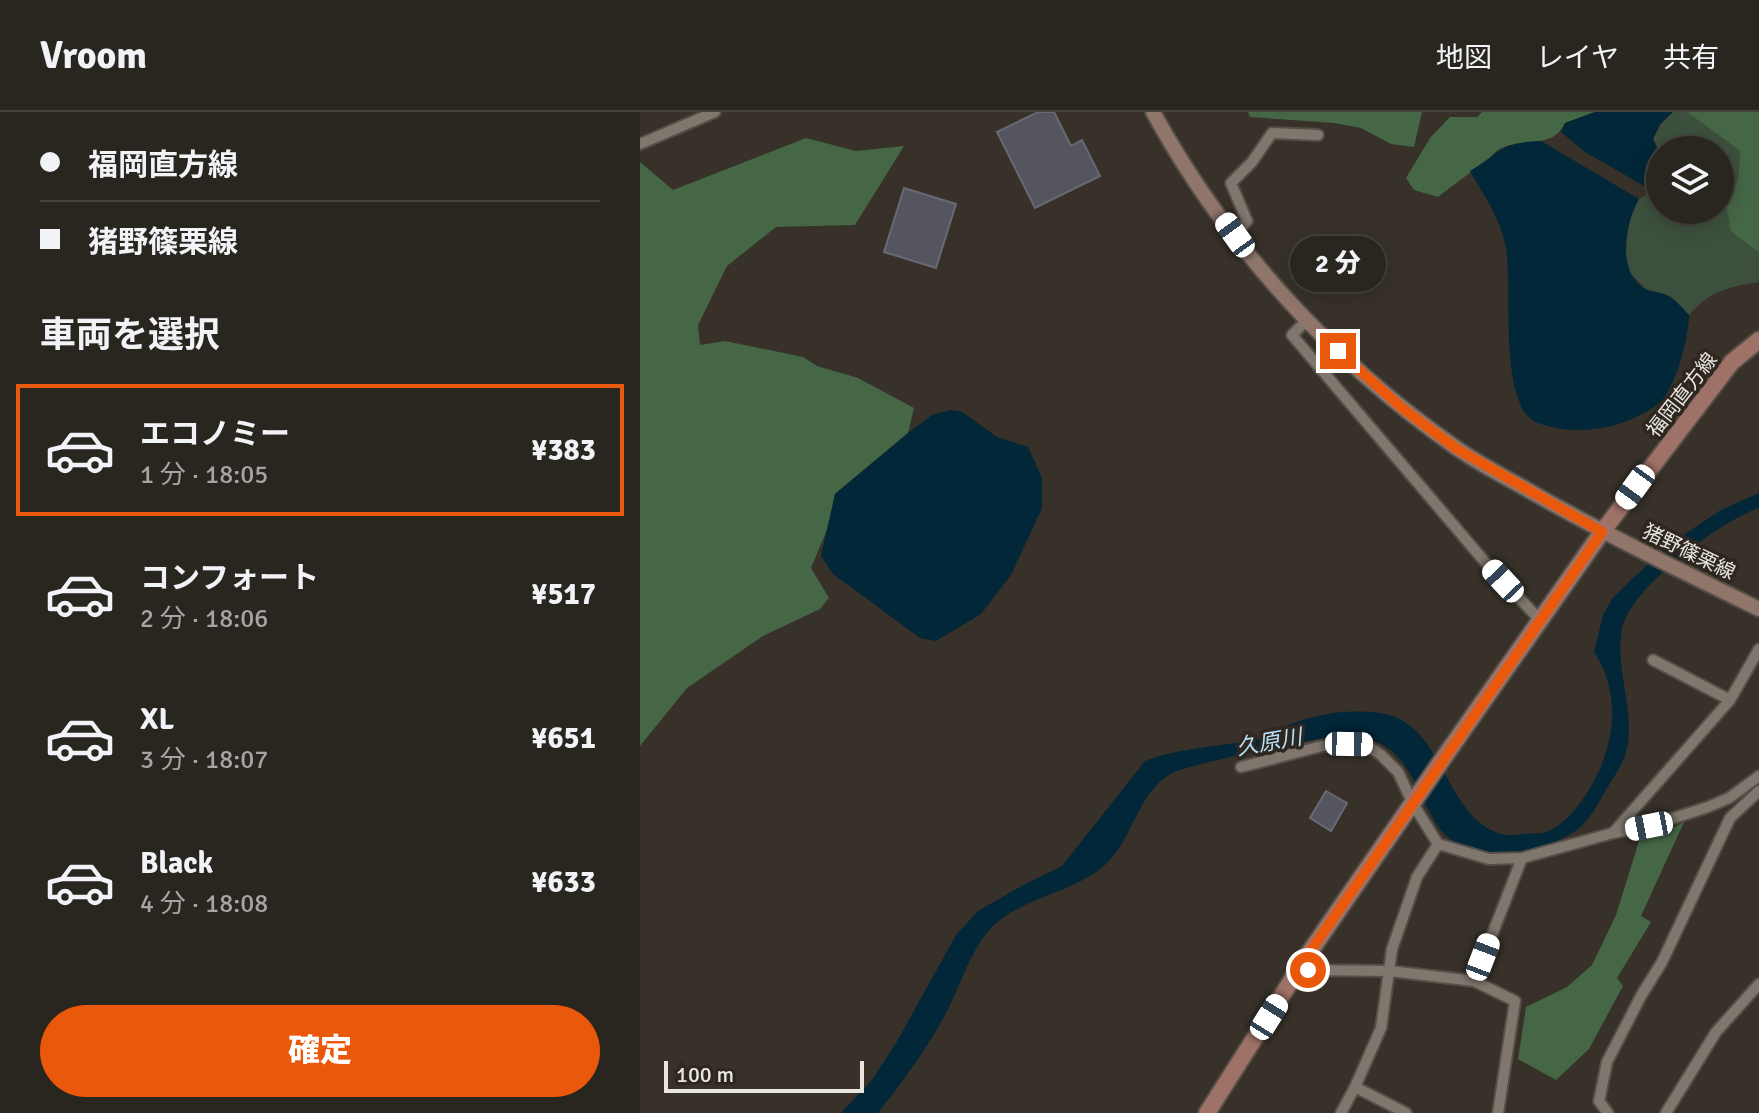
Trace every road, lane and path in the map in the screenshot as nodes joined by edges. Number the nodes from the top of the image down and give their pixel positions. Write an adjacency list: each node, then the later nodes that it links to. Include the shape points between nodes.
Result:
1 (715, 112): 4 (street)
2 (1153, 112): 5 (main road, 猪野篠栗線)
3 (1318, 135): 5 (street, via 1272,133 1231,183 1247,221)
4 (640, 144)
5 (1235, 235): 6 (main road, 猪野篠栗線)
6 (1307, 320): 8 (main road, 猪野篠栗線, via 1378,387 1457,449); 10 (street, via 1292,335)
7 (1759, 340): 8 (main road, 福岡直方線, via 1732,362)
8 (1602, 532): 9 (main road, 猪野篠栗線); 10 (main road, 福岡直方線)
9 (1759, 609)
10 (1540, 620): 17 (main road, 福岡直方線)
11 (1759, 649): 13 (street)
12 (1653, 660): 13 (street)
13 (1730, 700): 18 (street)
14 (1241, 767): 17 (street, via 1322,746 1365,744 1398,772)
15 (1759, 776): 18 (street, via 1708,807)
16 (1759, 791): 30 (street, via 1730,818 1662,962 1607,1062 1599,1101)
17 (1415, 801): 19 (street); 21 (main road, 福岡直方線)
18 (1613, 833): 20 (street)
19 (1438, 844): 20 (street, via 1489,859); 22 (street, via 1417,877 1392,949)
20 (1522, 858): 23 (street)
21 (1301, 966): 22 (street); 26 (main road, 福岡直方線)
22 (1390, 971): 23 (street); 25 (street, via 1381,1028)
23 (1474, 981): 29 (street, via 1515,1001)
24 (1759, 984): 31 (street, via 1716,1032)
25 (1355, 1087): 27 (street); 28 (street)
26 (1207, 1113)
27 (1341, 1113)
28 (1406, 1113)
29 (1498, 1113)
30 (1608, 1113)
31 (1666, 1113)

